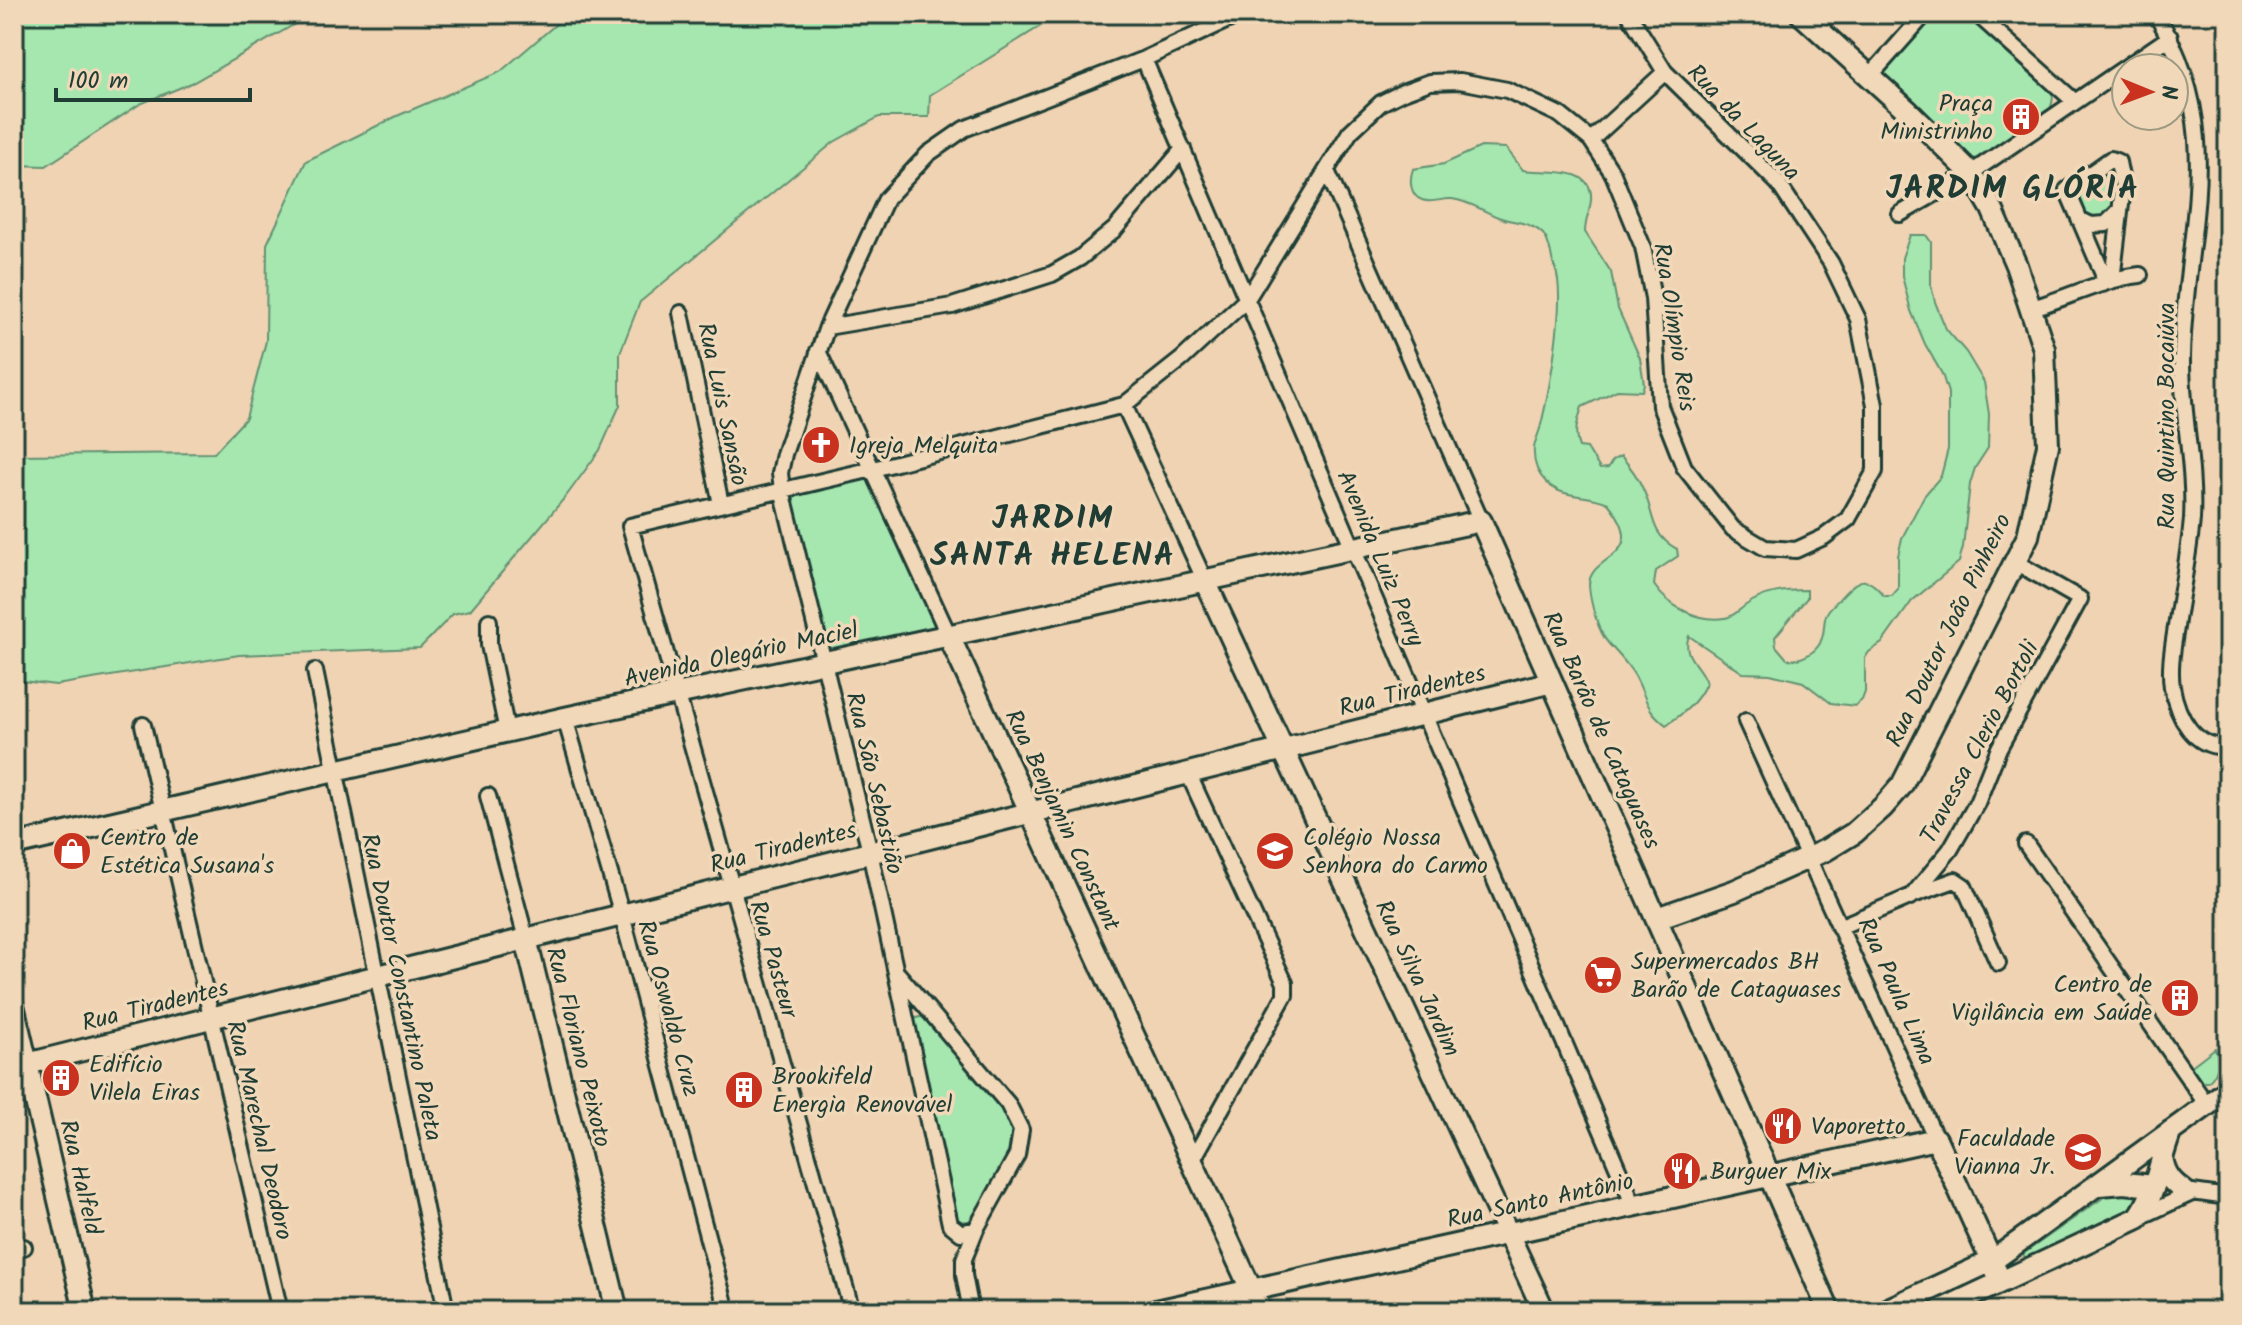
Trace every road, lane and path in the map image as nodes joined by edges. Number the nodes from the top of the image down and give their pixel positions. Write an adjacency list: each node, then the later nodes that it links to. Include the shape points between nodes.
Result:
1 (1241, 14): 8 (street, Rua São Sebastião)
2 (1629, 14): 9 (street, Rua da Laguna)
3 (1801, 14): 10 (street, Rua Doutor João Pinheiro)
4 (1925, 14): 10 (street)
5 (1977, 14): 11 (street)
6 (2156, 14): 7 (street, Rua Quintino Bocaiúva)
7 (2170, 37): 11 (street); 46 (street, Rua Quintino Bocaiúva, via 2191,94 2199,144 2182,358 2192,520 2172,649 2172,687 2194,737)
8 (1144, 59): 13 (street, Avenida Luiz Perry); 24 (street, Rua São Sebastião, via 964,129 928,154 886,199)
9 (1665, 72): 12 (street); 32 (street, Rua da Laguna, via 1778,183 1831,263 1858,319 1875,405 1875,471 1848,519)
10 (1870, 76): 15 (street, Rua Doutor João Pinheiro)
11 (2074, 101): 15 (street)
12 (1591, 140): 14 (street, Rua Olímpio Reis, via 1560,115 1507,90 1460,81 1430,82 1381,103 1360,120); 32 (street, Rua Olímpio Reis, via 1613,174 1643,247 1653,298 1660,406 1684,467 1733,529 1765,548)
13 (1183, 149): 21 (street, Avenida Luiz Perry); 24 (street, via 1115,229 1052,274 952,306)
14 (1327, 171): 21 (street, Rua Olímpio Reis); 30 (street, Rua Barão de Cataguases)
15 (1971, 173): 17 (street); 22 (street, Rua Doutor João Pinheiro, via 1992,209)
16 (2120, 210): 18 (street, via 2106,224); 18 (street, via 2120,166 2111,159 2067,190); 20 (street, via 2112,275)
17 (1900, 214)
18 (2079, 219): 20 (street)
19 (2140, 275): 20 (street)
20 (2106, 282): 22 (street)
21 (1247, 299): 26 (street, Rua Olímpio Reis); 31 (street, Avenida Luiz Perry)
22 (2032, 308): 33 (street, Rua Doutor João Pinheiro, via 2044,349 2048,445 2028,536)
23 (681, 313): 29 (street, Rua Luis Sansão)
24 (827, 327): 25 (street, Rua São Sebastião)
25 (818, 351): 27 (street, Rua Benjamin Constant); 28 (street, Rua São Sebastião, via 784,454)
26 (1124, 405): 27 (street); 34 (street, Rua Silva Jardim)
27 (873, 469): 28 (street); 36 (street, Rua Benjamin Constant)
28 (782, 490): 29 (street); 37 (street, Rua São Sebastião)
29 (721, 504): 40 (street, Rua Pasteur, via 630,526)
30 (1481, 521): 31 (street, Avenida Olegário Maciel); 39 (street, Rua Barão de Cataguases)
31 (1353, 549): 34 (street, Avenida Olegário Maciel); 41 (street, Avenida Luiz Perry)
32 (1796, 550)
33 (2015, 562): 56 (street, Rua Doutor João Pinheiro, via 1902,785 1854,833); 58 (street, Travessa Clerio Bortoli, via 2080,599 1999,748 1977,803 1950,850)
34 (1205, 581): 36 (street, Avenida Olegário Maciel); 47 (street, Rua Silva Jardim)
35 (489, 621): 45 (street)
36 (949, 636): 37 (street, Avenida Olegário Maciel); 52 (street, Rua Benjamin Constant)
37 (824, 663): 40 (street, Avenida Olegário Maciel); 55 (street, Rua São Sebastião)
38 (315, 671): 48 (street, Rua Doutor Constantino Paleta)
39 (1552, 682): 41 (street, Rua Tiradentes); 60 (street, Rua Barão de Cataguases)
40 (677, 694): 42 (street, Avenida Olegário Maciel); 57 (street, Rua Pasteur)
41 (1424, 714): 47 (street, Rua Tiradentes); 80 (street, Avenida Luiz Perry)
42 (565, 718): 45 (street, Avenida Olegário Maciel); 59 (street, Rua Oswaldo Cruz)
43 (1746, 721): 56 (street, Rua Paula Lima)
44 (143, 725): 51 (street, Rua Marechal Deodoro)
45 (507, 731): 48 (street, Avenida Olegário Maciel)
46 (2228, 746)
47 (1284, 749): 49 (street, Rua Tiradentes); 83 (street, Rua Silva Jardim)
48 (335, 772): 51 (street, Avenida Olegário Maciel); 65 (street, Rua Doutor Constantino Paleta)
49 (1188, 773): 52 (street, Rua Tiradentes); 74 (street, via 1285,983 1285,995)
50 (488, 796): 62 (street, Rua Floriano Peixoto)
51 (163, 810): 54 (street, Avenida Olegário Maciel); 67 (street, Rua Marechal Deodoro)
52 (1032, 812): 55 (street, Rua Tiradentes); 74 (street, Rua Benjamin Constant)
53 (2026, 844): 70 (street)
54 (14, 845)
55 (870, 852): 57 (street, Rua Tiradentes); 64 (street, Rua São Sebastião)
56 (1808, 859): 60 (street, Rua Doutor João Pinheiro); 61 (street, Rua Paula Lima)
57 (731, 887): 59 (street, Rua Tiradentes); 92 (street, Rua Pasteur)
58 (1912, 896): 61 (street, Travessa Clerio Bortoli); 63 (street, via 1955,880 1964,886)
59 (622, 915): 62 (street, Rua Tiradentes); 91 (street, Rua Oswaldo Cruz)
60 (1657, 918): 75 (street, Rua Barão de Cataguases)
61 (1839, 927): 72 (street, Rua Paula Lima)
62 (526, 939): 65 (street, Rua Tiradentes); 90 (street, Rua Floriano Peixoto)
63 (1998, 963)
64 (895, 971): 82 (street, Rua São Sebastião, via 950,1224 961,1233); 82 (street, via 1008,1104 1021,1130 1017,1155)
65 (377, 976): 67 (street, Rua Tiradentes); 89 (street, Rua Doutor Constantino Paleta)
66 (14, 1009): 68 (street, Rua Halfeld)
67 (211, 1018): 68 (street, Rua Tiradentes); 88 (street, Rua Marechal Deodoro)
68 (27, 1064): 87 (street, Rua Halfeld)
69 (2228, 1090): 70 (street)
70 (2207, 1105): 71 (street)
71 (2171, 1131): 73 (street); 76 (street)
72 (1936, 1139): 75 (street, Rua Santo Antônio); 84 (street, Rua Paula Lima)
73 (2162, 1154): 77 (street); 78 (street, via 2170,1181)
74 (1192, 1161): 86 (street, Rua Benjamin Constant)
75 (1770, 1176): 80 (street, Rua Santo Antônio); 97 (street, Rua Barão de Cataguases)
76 (2100, 1185): 77 (street); 84 (street)
77 (2154, 1186): 78 (street); 81 (street)
78 (2188, 1192): 79 (street); 81 (street)
79 (2228, 1197)
80 (1634, 1206): 83 (street, Rua Santo Antônio)
81 (2138, 1218): 85 (street)
82 (976, 1229): 93 (street, via 964,1259)
83 (1508, 1233): 86 (street, Rua Santo Antônio); 96 (street, Rua Silva Jardim)
84 (1992, 1261): 85 (street, Rua Paula Lima); 98 (street)
85 (2001, 1282): 99 (street)
86 (1251, 1290): 94 (street, Rua Santo Antônio); 95 (street, Rua Benjamin Constant)
87 (85, 1311)
88 (280, 1311)
89 (446, 1311)
90 (617, 1311)
91 (727, 1311)
92 (852, 1311)
93 (971, 1311)
94 (1156, 1311)
95 (1261, 1311)
96 (1544, 1311)
97 (1829, 1311)
98 (1884, 1311)
99 (1939, 1311)

